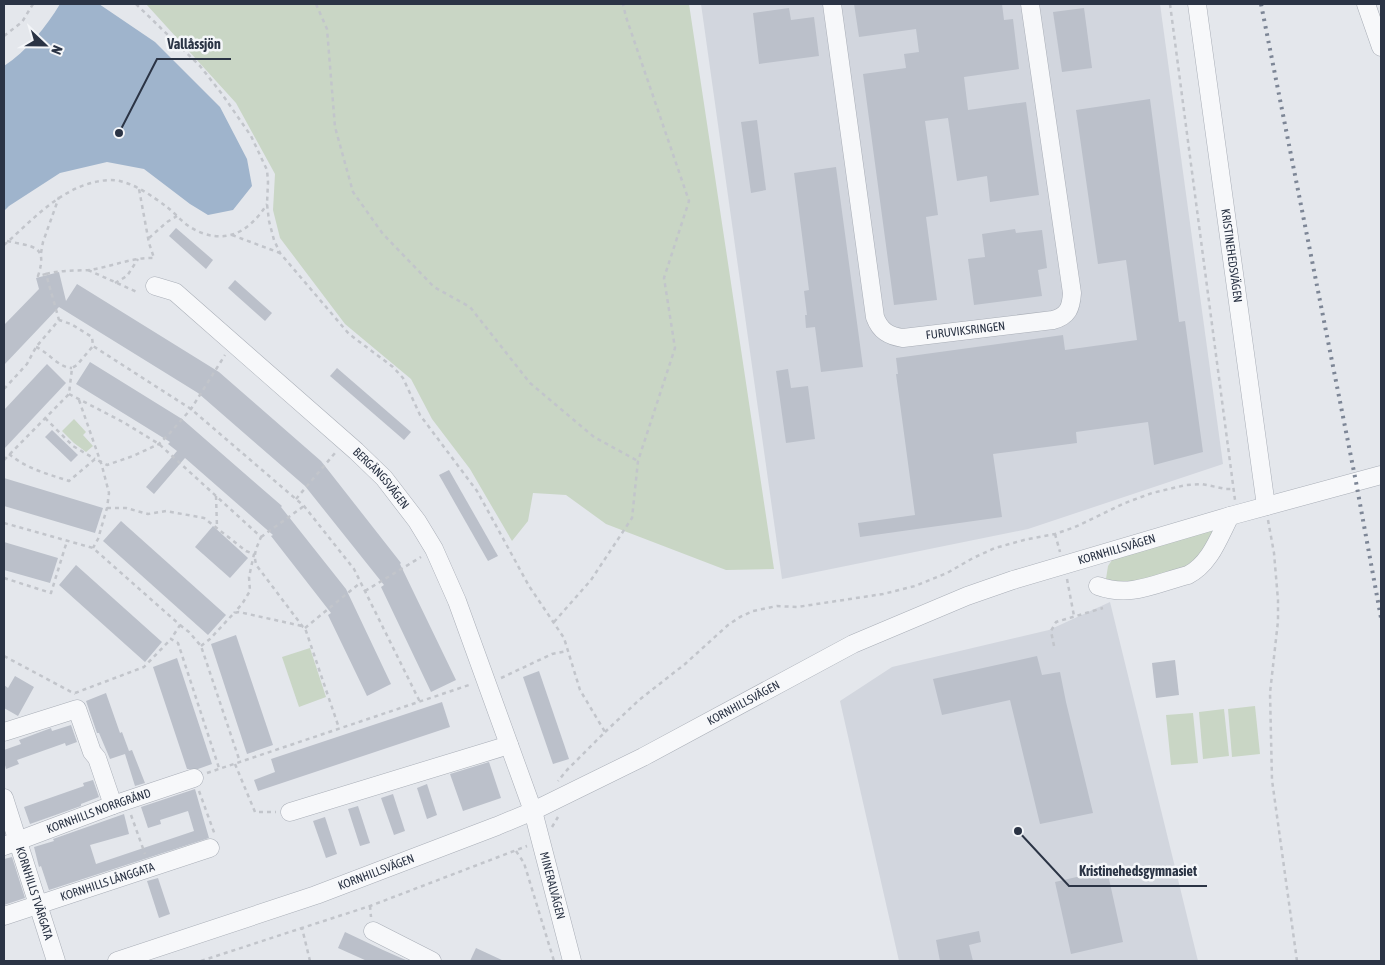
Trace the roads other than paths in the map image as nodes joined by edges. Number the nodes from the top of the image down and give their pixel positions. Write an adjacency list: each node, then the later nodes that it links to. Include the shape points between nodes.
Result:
1 (832, 4): 2 (street, FURUVIKSRINGEN, via 875,317 885,332 904,338 1053,320 1069,311 1072,293)
2 (1030, 4)
3 (1197, 4): 8 (street, KRISTINEHEDSVÄGEN)
4 (1366, 4): 5 (street)
5 (1379, 41)
6 (155, 286): 13 (street, BERGÄNGSVÄGEN, via 175,292 345,441 401,498 434,549 457,601)
7 (1381, 475): 8 (street, KORNHILLSVÄGEN)
8 (1266, 506): 9 (street, KORNHILLSVÄGEN)
9 (1234, 515): 10 (street, via 1196,571 1129,592); 17 (street, KORNHILLSVÄGEN, via 1013,580 862,640 643,757)
10 (1098, 586)
11 (4, 725): 12 (street)
12 (4, 732): 16 (street, via 76,701 92,752)
13 (509, 745): 17 (street, BERGÄNGSVÄGEN); 18 (street)
14 (194, 778): 16 (street, KORNHILLS NORRGRÄND)
15 (4, 798): 19 (street, KORNHILLS TVÄRGATA)
16 (120, 802): 19 (street, KORNHILLS NORRGRÄND)
17 (533, 811): 25 (street, KORNHILLSVÄGEN, via 316,895); 27 (street, MINERALVÄGEN)
18 (290, 812)
19 (11, 844): 21 (street, KORNHILLS TVÄRGATA)
20 (210, 848): 21 (street, KORNHILLS LÅNGGATA)
21 (37, 905): 22 (street, KORNHILLS LÅNGGATA); 24 (street, KORNHILLS TVÄRGATA)
22 (4, 916)
23 (373, 930): 26 (street)
24 (56, 961)
25 (117, 961)
26 (432, 961)
27 (572, 961)

